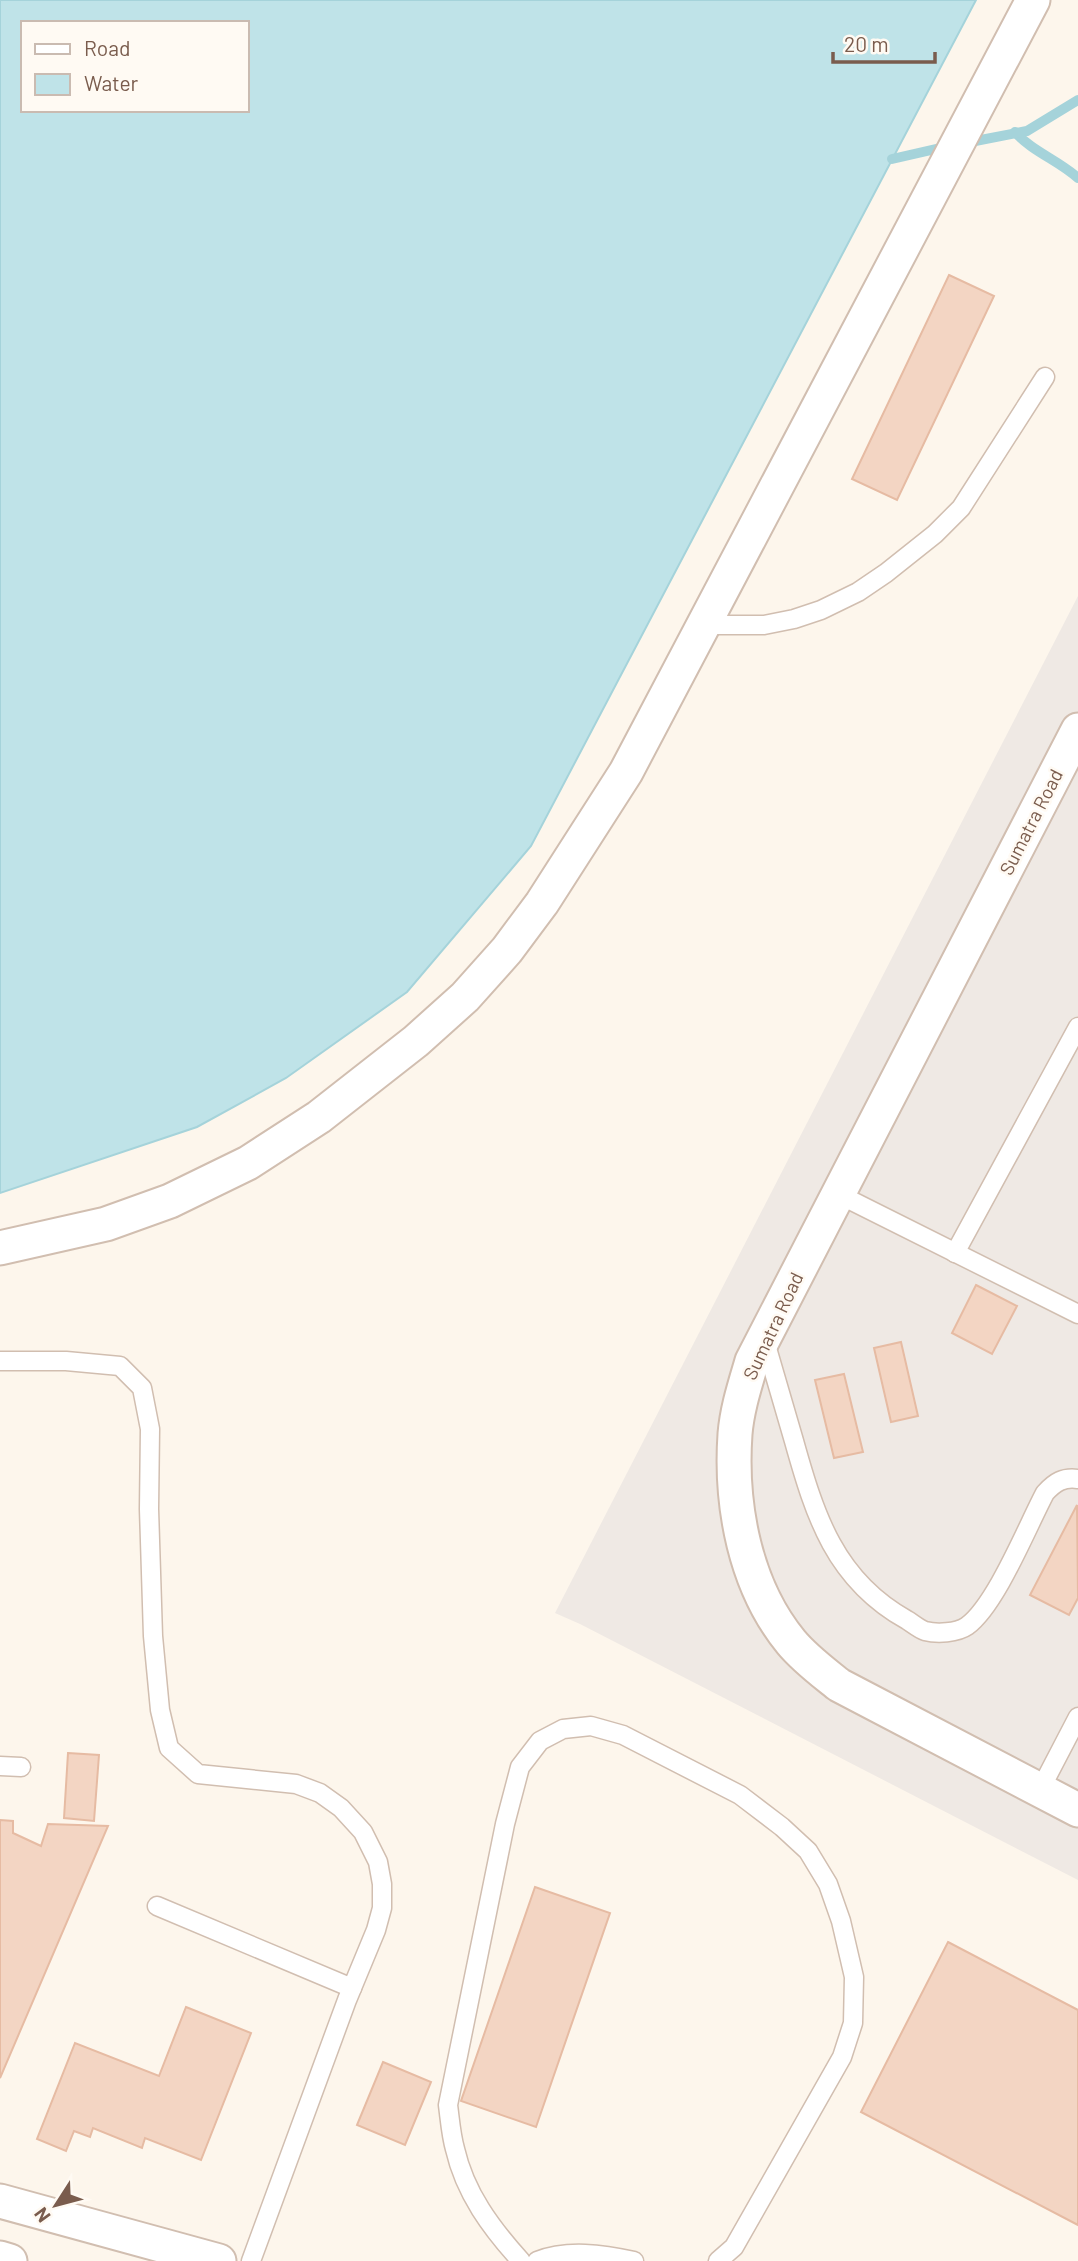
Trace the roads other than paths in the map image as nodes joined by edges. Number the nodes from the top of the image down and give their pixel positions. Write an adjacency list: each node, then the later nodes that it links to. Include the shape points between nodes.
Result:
1 (1033, 0): 3 (street)
2 (1045, 377): 3 (lane, via 961,508 886,573 858,592 794,619 764,625)
3 (704, 625): 7 (street, via 626,772 542,903 465,997 416,1041 319,1117 248,1163 170,1201 106,1224)
4 (1078, 730): 6 (street, Sumatra Road)
5 (1078, 1027): 8 (lane)
6 (838, 1194): 8 (lane); 10 (street, Sumatra Road)
7 (0, 1248)
8 (955, 1253): 9 (lane)
9 (1078, 1314)
10 (764, 1338): 12 (lane, via 808,1492 825,1535 881,1606 925,1631 964,1628 977,1617 992,1597 1045,1493 1054,1483); 16 (street, Sumatra Road, via 740,1399 734,1472 744,1547 770,1610 791,1642 839,1685)
11 (0, 1361): 19 (lane, via 120,1366 142,1388 150,1429 153,1636 160,1710 169,1748 198,1774 296,1784 320,1793 363,1832 378,1862 382,1908)
12 (1078, 1479)
13 (1077, 1723): 16 (lane)
14 (0, 1766): 15 (lane)
15 (21, 1768)
16 (1040, 1790): 17 (street, Sumatra Road)
17 (1078, 1810)
18 (157, 1906): 19 (lane)
19 (352, 1988): 25 (lane)
20 (0, 2201): 24 (street)
21 (0, 2258): 23 (street)
22 (611, 2259): 27 (lane, via 555,2254); 28 (lane)
23 (10, 2261)
24 (219, 2261)
25 (251, 2261)
26 (521, 2261): 29 (lane, via 482,2213 465,2182 454,2148 449,2105 520,1767 540,1741 563,1729 591,1726 623,1735 740,1795 782,1827 808,1852 828,1884 841,1921 854,1977 853,2023 842,2057 734,2247)
27 (537, 2261)
28 (634, 2261)
29 (718, 2261)

